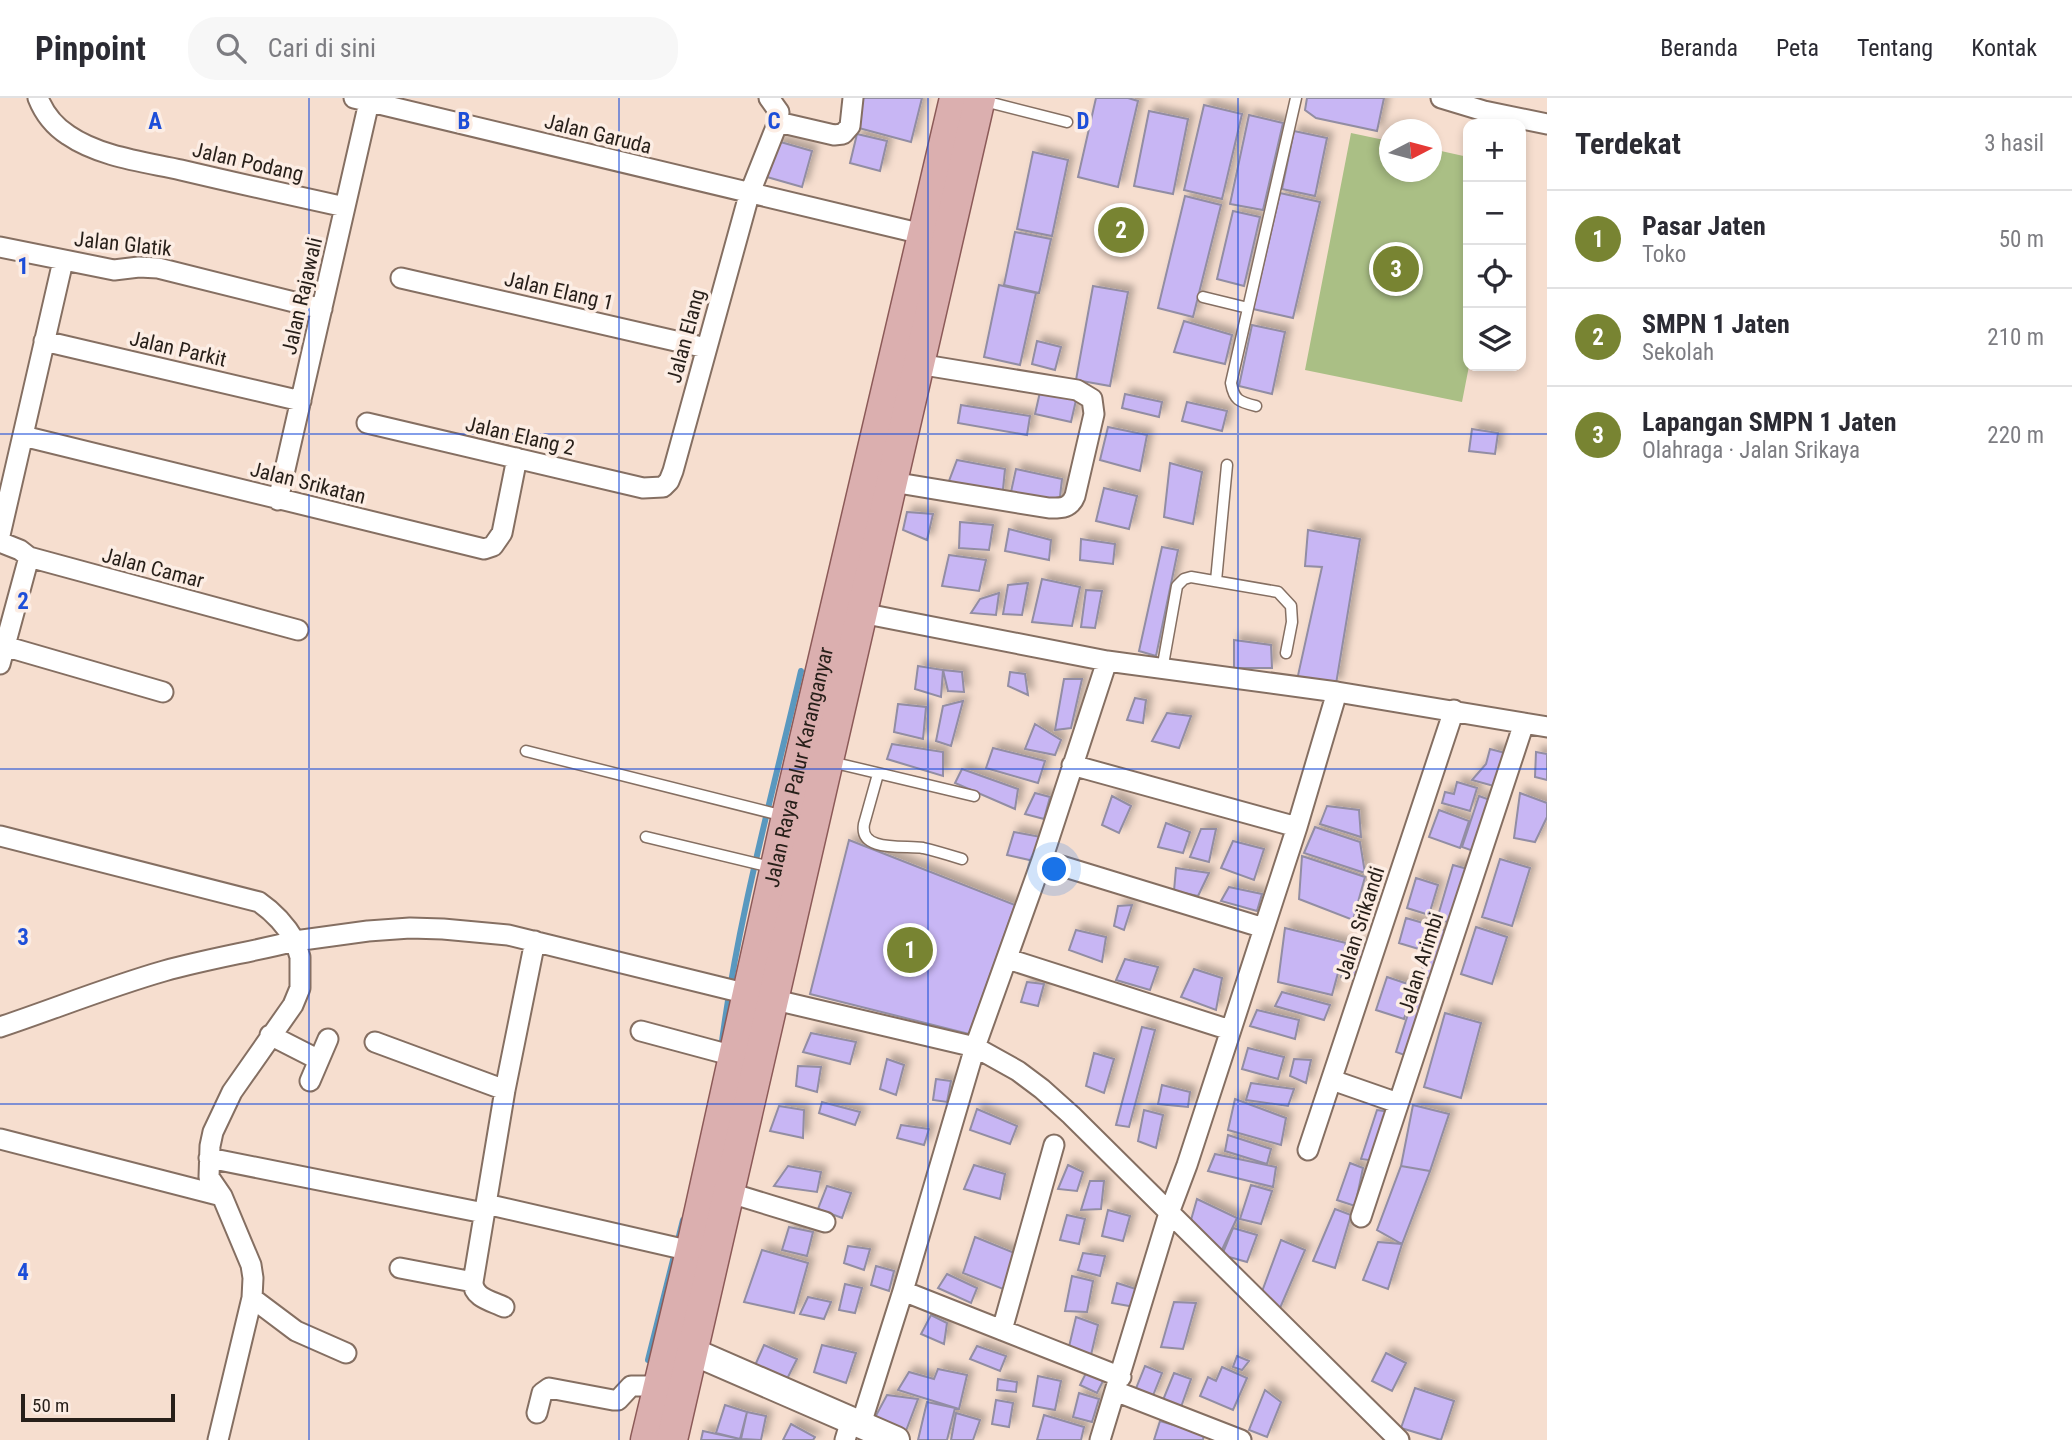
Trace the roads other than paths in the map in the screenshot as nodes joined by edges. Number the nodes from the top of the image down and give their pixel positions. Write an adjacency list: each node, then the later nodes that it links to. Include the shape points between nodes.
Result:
1 (38, 98): 13 (street, Jalan Podang, via 55,124 86,145)
2 (769, 98): 9 (street, via 779,112)
3 (853, 98): 9 (street, via 850,126 843,134)
4 (972, 98): 10 (lane); 14 (main road, Jalan Raya Palur Karanganyar)
5 (1296, 98): 19 (lane)
6 (1441, 98): 8 (street)
7 (362, 100): 12 (street, Jalan Garuda); 13 (street, Jalan Rajawali)
8 (1486, 104): 11 (street)
9 (778, 122): 12 (street, Jalan Elang)
10 (1067, 122)
11 (1547, 124)
12 (749, 195): 14 (street, Jalan Garuda); 22 (street, Jalan Elang)
13 (345, 207): 20 (street, Jalan Rajawali)
14 (935, 237): 23 (main road, Jalan Raya Palur Karanganyar); 37 (main road, Jalan Raya Palur Karanganyar)
15 (0, 247): 16 (street, Jalan Glatik)
16 (62, 261): 20 (street, Jalan Glatik, via 114,270 158,268); 21 (street)
17 (401, 278): 22 (street, Jalan Elang 1)
18 (1203, 297): 19 (lane)
19 (1248, 308): 25 (lane, via 1231,383 1234,398)
20 (321, 309): 24 (street, Jalan Rajawali)
21 (44, 341): 24 (street, Jalan Parkit); 27 (street)
22 (706, 348): 31 (street, Jalan Elang, via 673,471)
23 (918, 364): 30 (main road, Jalan Raya Palur Karanganyar); 30 (street, via 1077,390 1092,399 1094,414 1075,496 1067,506 1049,508)
24 (301, 401): 32 (street, Jalan Rajawali)
25 (1256, 406)
26 (367, 423): 28 (street, Jalan Elang 2)
27 (23, 436): 32 (street, Jalan Srikatan); 33 (street)
28 (517, 458): 31 (street, Jalan Elang 2, via 643,488); 32 (street, Jalan Srikatan, via 502,533 488,548)
29 (1227, 465): 36 (lane)
30 (892, 482): 37 (main road, Jalan Raya Palur Karanganyar)
31 (663, 487)
32 (278, 499)
33 (0, 535)
34 (0, 542): 35 (street, Jalan Camar)
35 (29, 557): 38 (street, Jalan Camar); 39 (street)
36 (1216, 581): 40 (lane, via 1278,592 1286,599 1292,622); 42 (lane, via 1191,578 1177,586)
37 (849, 611): 41 (street); 49 (main road, Jalan Raya Palur Karanganyar)
38 (298, 631)
39 (2, 647): 43 (street)
40 (1286, 653)
41 (1107, 661): 42 (street); 50 (street)
42 (1162, 670): 44 (street)
43 (163, 692)
44 (1337, 692): 45 (street); 54 (street)
45 (1454, 710): 46 (street); 74 (street, Jalan Srikandi)
46 (1524, 723): 47 (street); 77 (street, Jalan Arimbi)
47 (1547, 727)
48 (526, 751): 53 (lane)
49 (814, 759): 51 (lane); 53 (main road, Jalan Raya Palur Karanganyar); 64 (main road, Jalan Raya Palur Karanganyar)
50 (1072, 765): 54 (street); 58 (street)
51 (878, 774): 52 (lane); 57 (lane, via 864,824 866,838)
52 (974, 796)
53 (773, 813): 59 (main road, Jalan Raya Palur Karanganyar)
54 (1297, 827): 60 (street)
55 (0, 836): 61 (street, via 259,902 280,919)
56 (646, 837): 59 (lane)
57 (962, 859)
58 (1042, 860): 60 (street); 63 (street)
59 (763, 865): 64 (main road, Jalan Raya Palur Karanganyar)
60 (1264, 928): 66 (street)
61 (295, 941): 62 (street, via 410,928); 65 (street, via 160,972); 68 (street, via 300,988)
62 (535, 941): 64 (street); 76 (street)
63 (1008, 959): 66 (street); 71 (street)
64 (744, 992): 71 (street); 72 (main road, Jalan Raya Palur Karanganyar)
65 (0, 1027)
66 (1230, 1030): 85 (street)
67 (641, 1031): 72 (street)
68 (270, 1035): 73 (street); 81 (street, via 232,1092 213,1132)
69 (328, 1039): 73 (street)
70 (375, 1042): 76 (street)
71 (975, 1047): 85 (street, via 1056,1100); 91 (street)
72 (734, 1056): 82 (main road, Jalan Raya Palur Karanganyar); 88 (main road, Jalan Raya Palur Karanganyar)
73 (319, 1060): 75 (street)
74 (1332, 1080): 77 (street); 80 (street, Jalan Srikandi)
75 (310, 1081)
76 (505, 1090): 84 (street)
77 (1398, 1103): 86 (street, Jalan Arimbi)
78 (0, 1139): 83 (street)
79 (1054, 1145): 94 (street)
80 (1308, 1150)
81 (209, 1158): 83 (street, via 209,1177); 84 (street)
82 (727, 1192): 87 (street); 95 (main road, Jalan Raya Palur Karanganyar)
83 (222, 1196): 92 (street, via 251,1265)
84 (485, 1208): 88 (street); 90 (street)
85 (1169, 1213): 97 (street); 107 (street)
86 (1361, 1217)
87 (825, 1222)
88 (679, 1248): 95 (main road, Jalan Raya Palur Karanganyar)
89 (400, 1268): 90 (street)
90 (472, 1282): 93 (street, via 476,1293)
91 (903, 1291): 94 (street); 100 (street)
92 (252, 1298): 96 (street, via 296,1331); 101 (street)
93 (504, 1307)
94 (1002, 1330): 97 (street)
95 (681, 1347): 98 (main road, Jalan Raya Palur Karanganyar); 100 (main road); 103 (main road, Jalan Raya Palur Karanganyar)
96 (346, 1353)
97 (1118, 1384): 105 (street); 106 (street)
98 (659, 1386): 99 (street, via 631,1386 618,1400 549,1388 542,1393); 102 (main road, Jalan Raya Palur Karanganyar)
99 (537, 1413)
100 (852, 1428): 104 (main road)
101 (218, 1440)
102 (646, 1440)
103 (672, 1440)
104 (896, 1440)
105 (1100, 1440)
106 (1241, 1440)
107 (1399, 1440)

